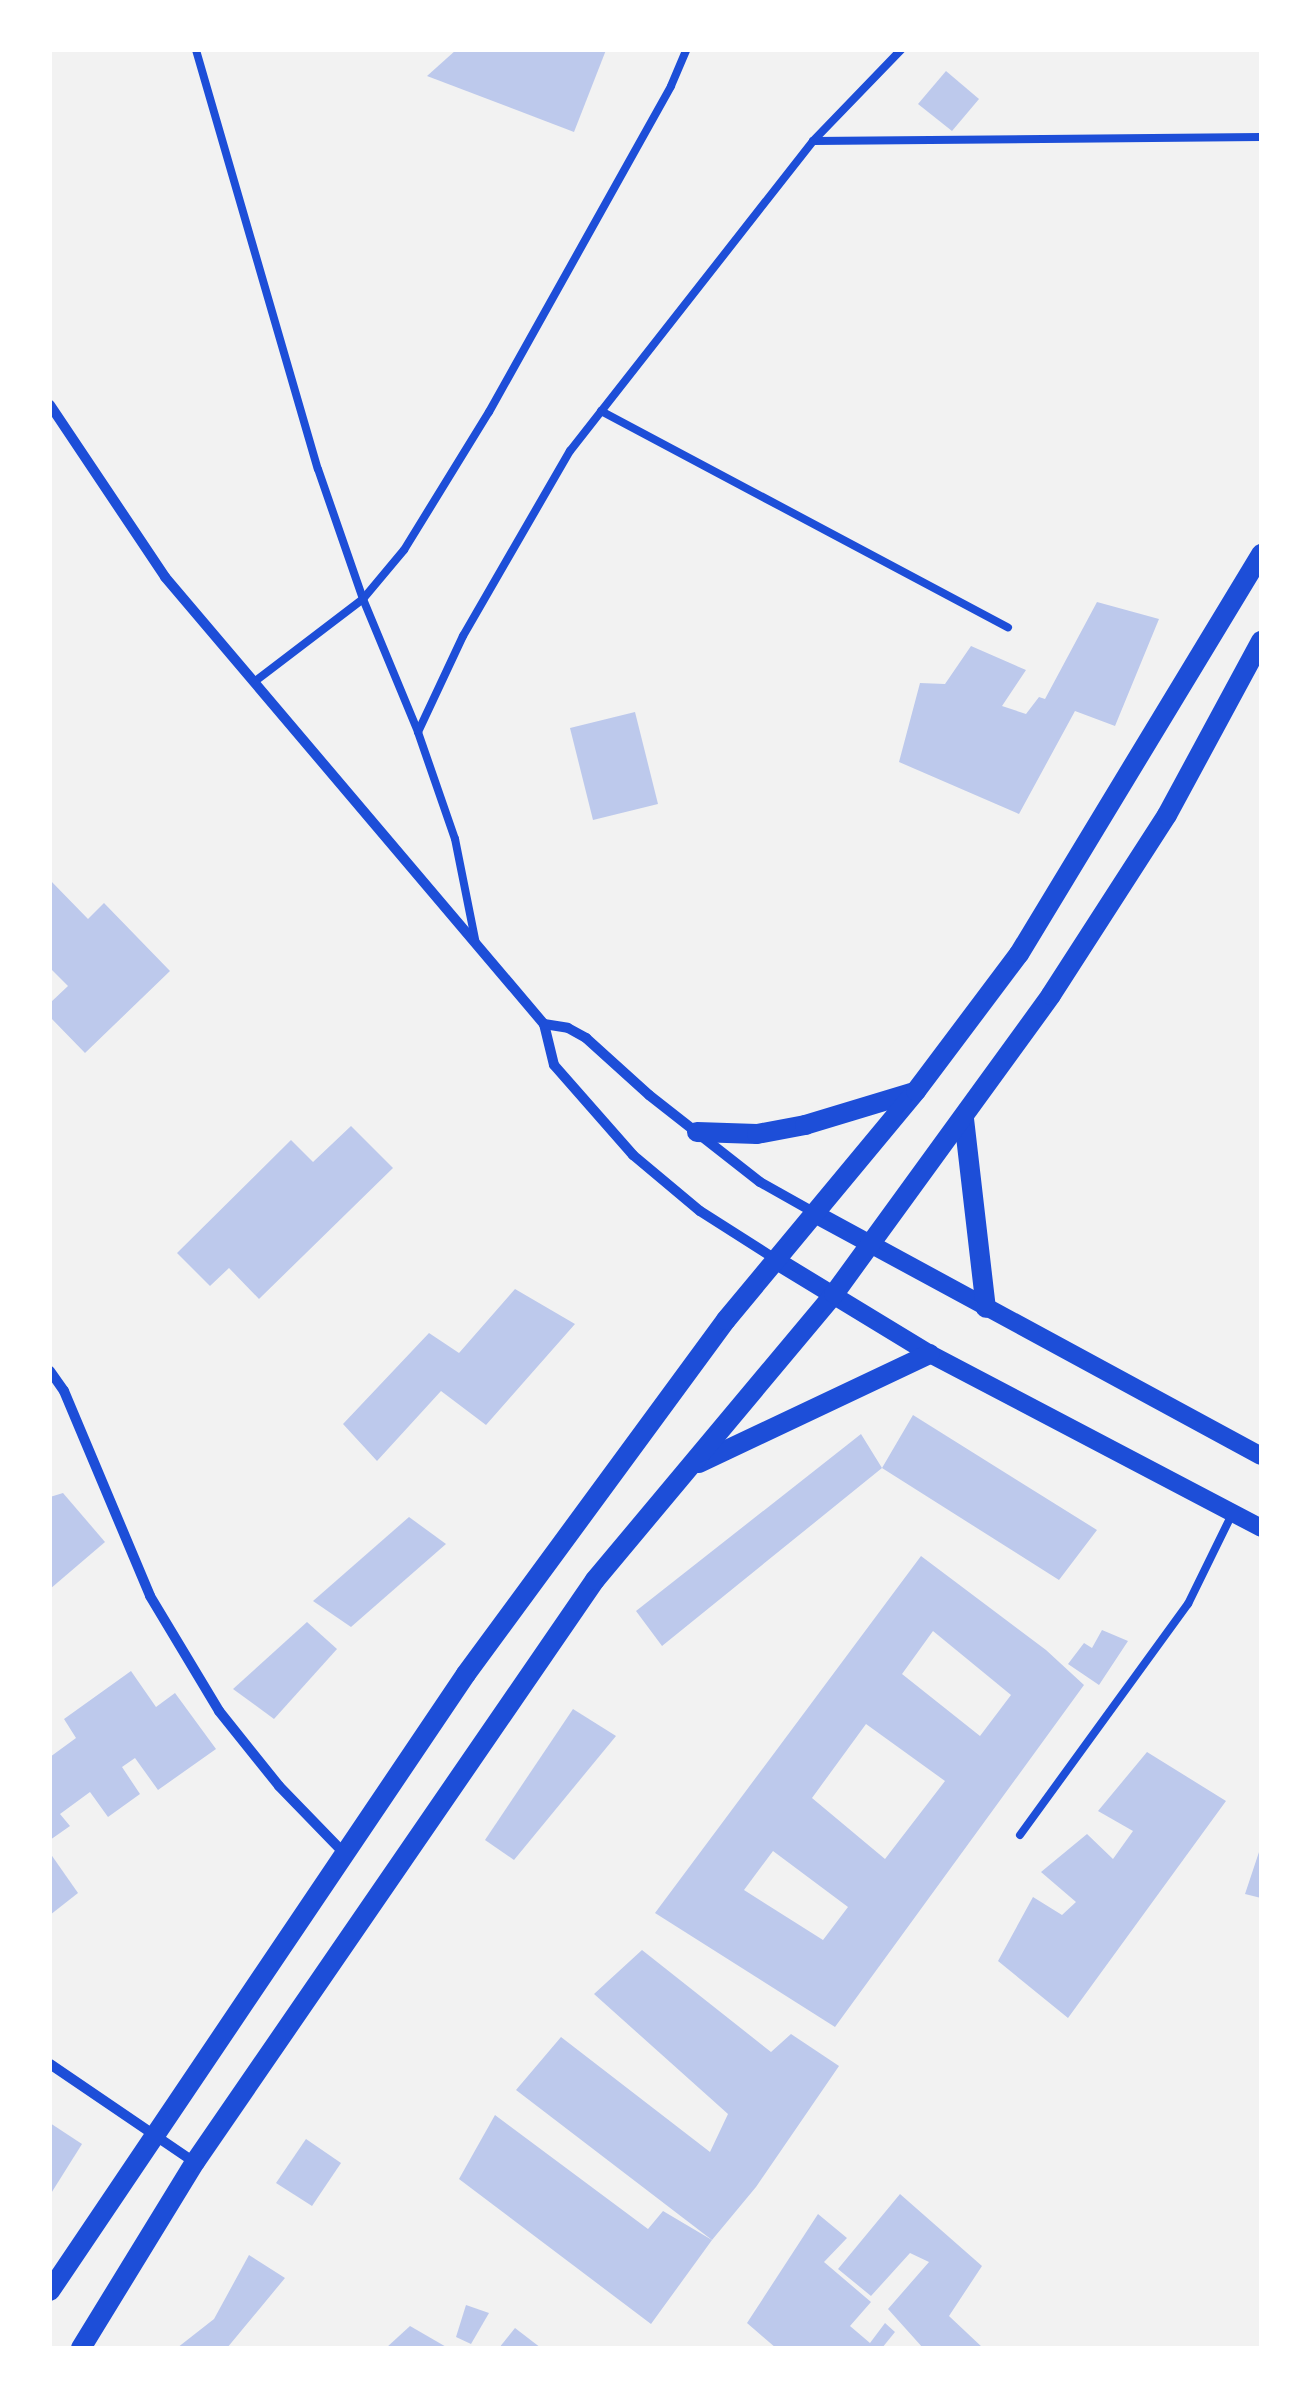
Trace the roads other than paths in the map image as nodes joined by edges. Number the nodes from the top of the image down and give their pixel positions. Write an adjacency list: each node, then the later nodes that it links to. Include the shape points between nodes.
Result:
1 (196, 50): 9 (lane, via 318,469)
2 (686, 50): 9 (lane, via 489,412 404,550)
3 (901, 50): 5 (lane)
4 (1261, 137): 5 (lane)
5 (813, 141): 7 (lane)
6 (50, 405): 12 (street, via 165,576)
7 (601, 412): 10 (lane); 13 (lane, via 570,451 463,636)
8 (1261, 554): 16 (main road, via 1019,954)
9 (363, 599): 12 (lane); 13 (lane)
10 (1008, 627)
11 (1261, 641): 17 (main road, via 1167,815)
12 (254, 682): 14 (street)
13 (418, 732): 14 (lane, via 454,839)
14 (477, 948): 15 (street)
15 (544, 1024): 18 (street, via 586,1038); 21 (street, via 554,1064 633,1154 700,1211)
16 (916, 1091): 18 (main road, via 757,1134); 19 (main road)
17 (964, 1119): 20 (main road); 23 (main road)
18 (697, 1132): 19 (street, via 760,1182)
19 (816, 1214): 20 (street); 21 (main road)
20 (868, 1246): 22 (main road); 23 (street)
21 (778, 1261): 22 (street); 31 (main road, via 726,1320 466,1674)
22 (834, 1294): 24 (street); 27 (main road)
23 (986, 1308): 26 (street)
24 (930, 1354): 27 (main road); 28 (street)
25 (50, 1372): 31 (street, via 64,1390 150,1596 220,1711)
26 (1261, 1456)
27 (692, 1466): 34 (main road, via 596,1580)
28 (1232, 1514): 29 (street); 30 (lane, via 1188,1604)
29 (1261, 1528)
30 (1020, 1835)
31 (344, 1853): 33 (main road)
32 (50, 2064): 33 (street)
33 (152, 2134): 34 (street); 35 (main road)
34 (194, 2162): 36 (main road)
35 (50, 2291)
36 (81, 2348)

